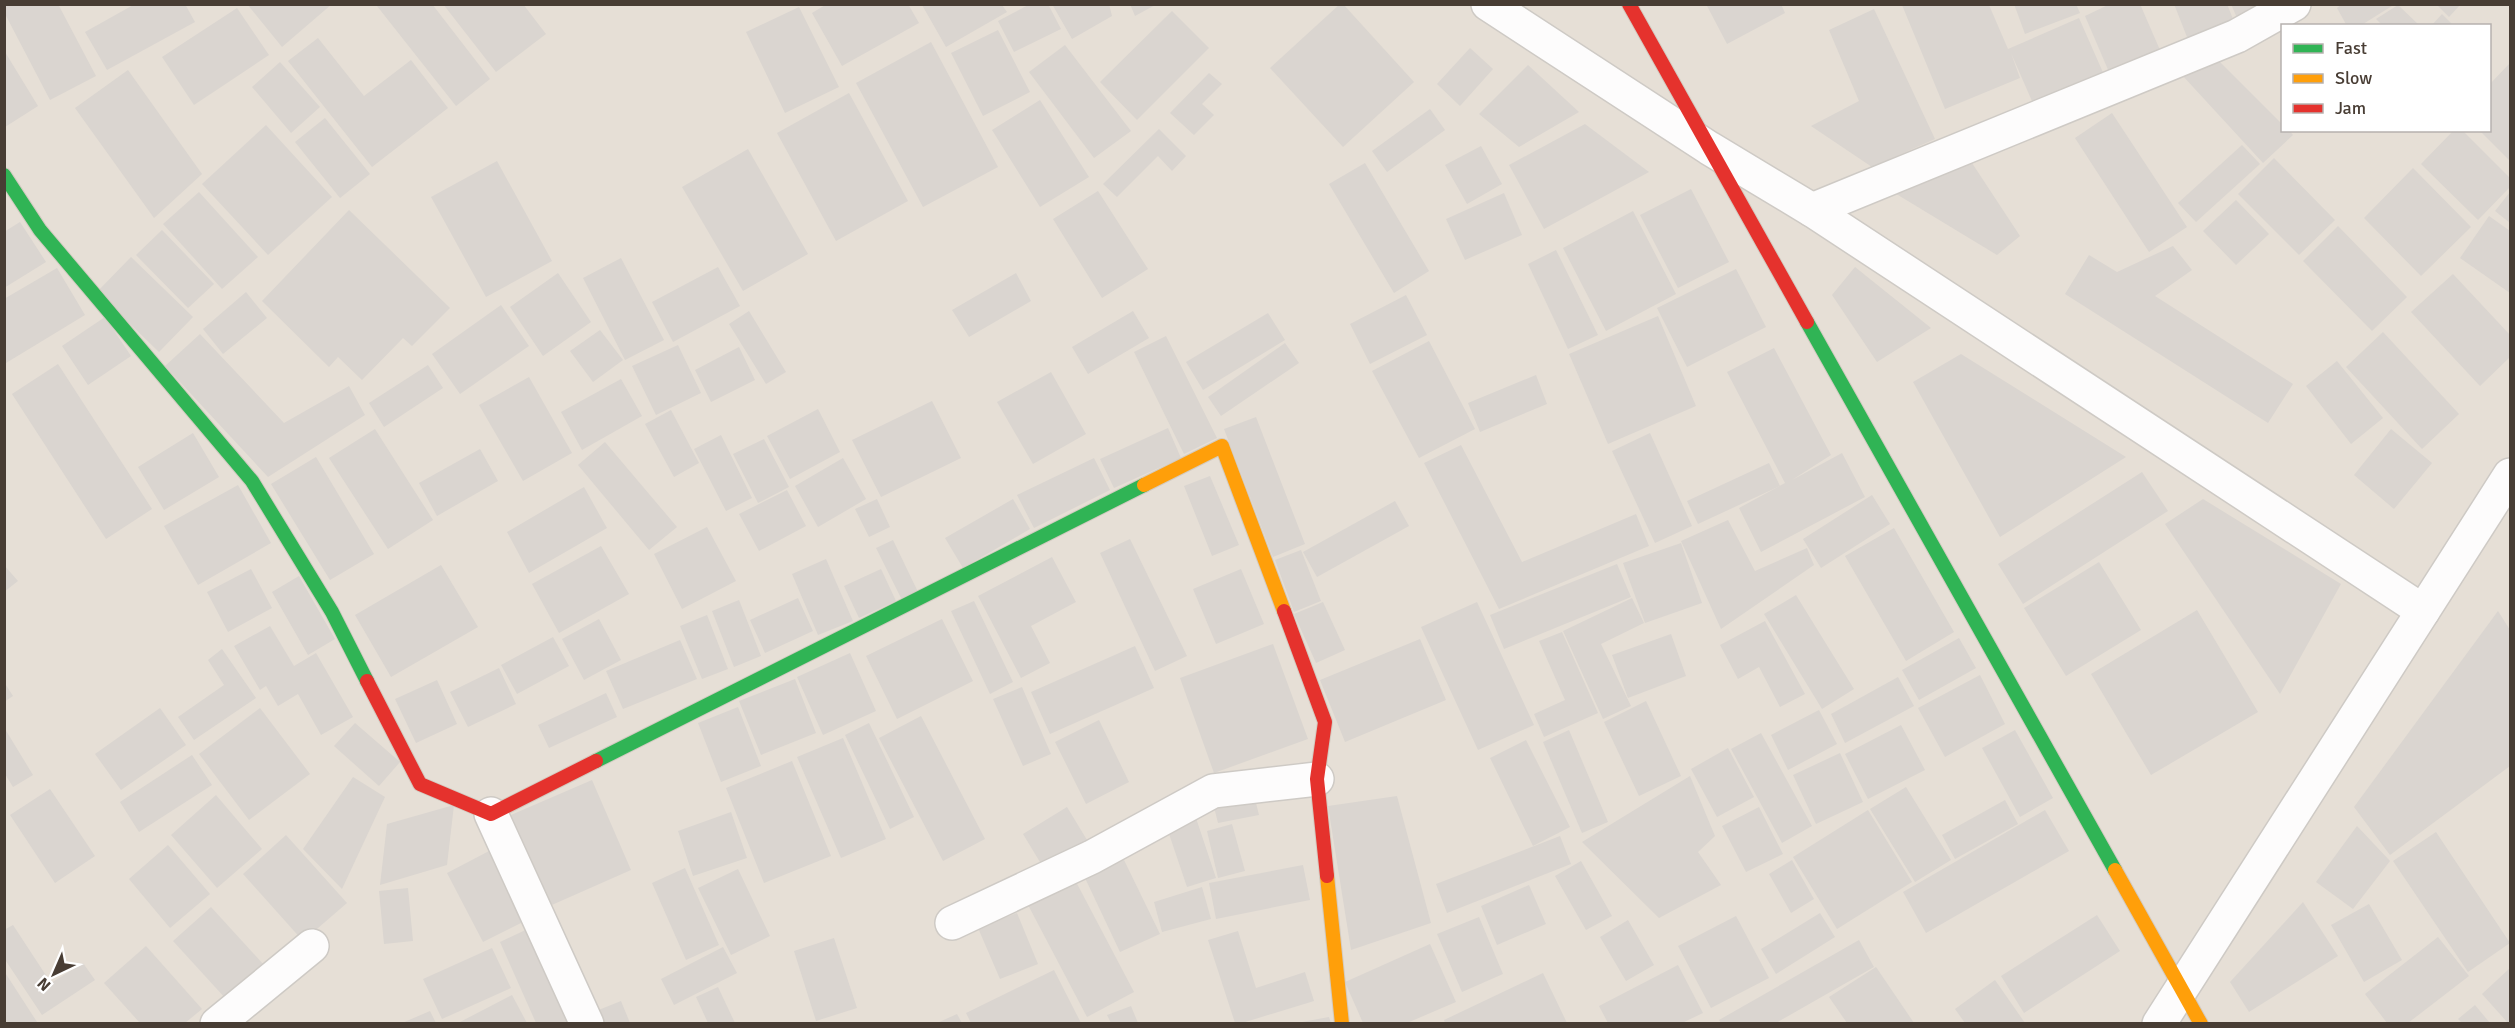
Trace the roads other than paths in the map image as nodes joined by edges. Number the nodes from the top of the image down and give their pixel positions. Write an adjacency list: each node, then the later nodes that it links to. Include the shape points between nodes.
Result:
1 (1488, 4): 4 (street)
2 (1629, 4): 4 (street)
3 (2294, 4): 6 (street, via 2237,36)
4 (1708, 148): 6 (street); 13 (street)
5 (4, 175): 10 (street, via 40,230 252,481 332,612 420,784)
6 (1812, 210): 8 (street)
7 (2511, 476): 8 (street)
8 (2423, 611): 13 (street)
9 (1317, 779): 10 (street, via 1325,722 1222,446); 11 (street, via 1213,791 1092,857); 16 (street)
10 (491, 814): 15 (street)
11 (952, 923)
12 (312, 946): 14 (street)
13 (2182, 988): 17 (street); 18 (street)
14 (218, 1023)
15 (587, 1023)
16 (1342, 1023)
17 (2159, 1023)
18 (2200, 1023)

